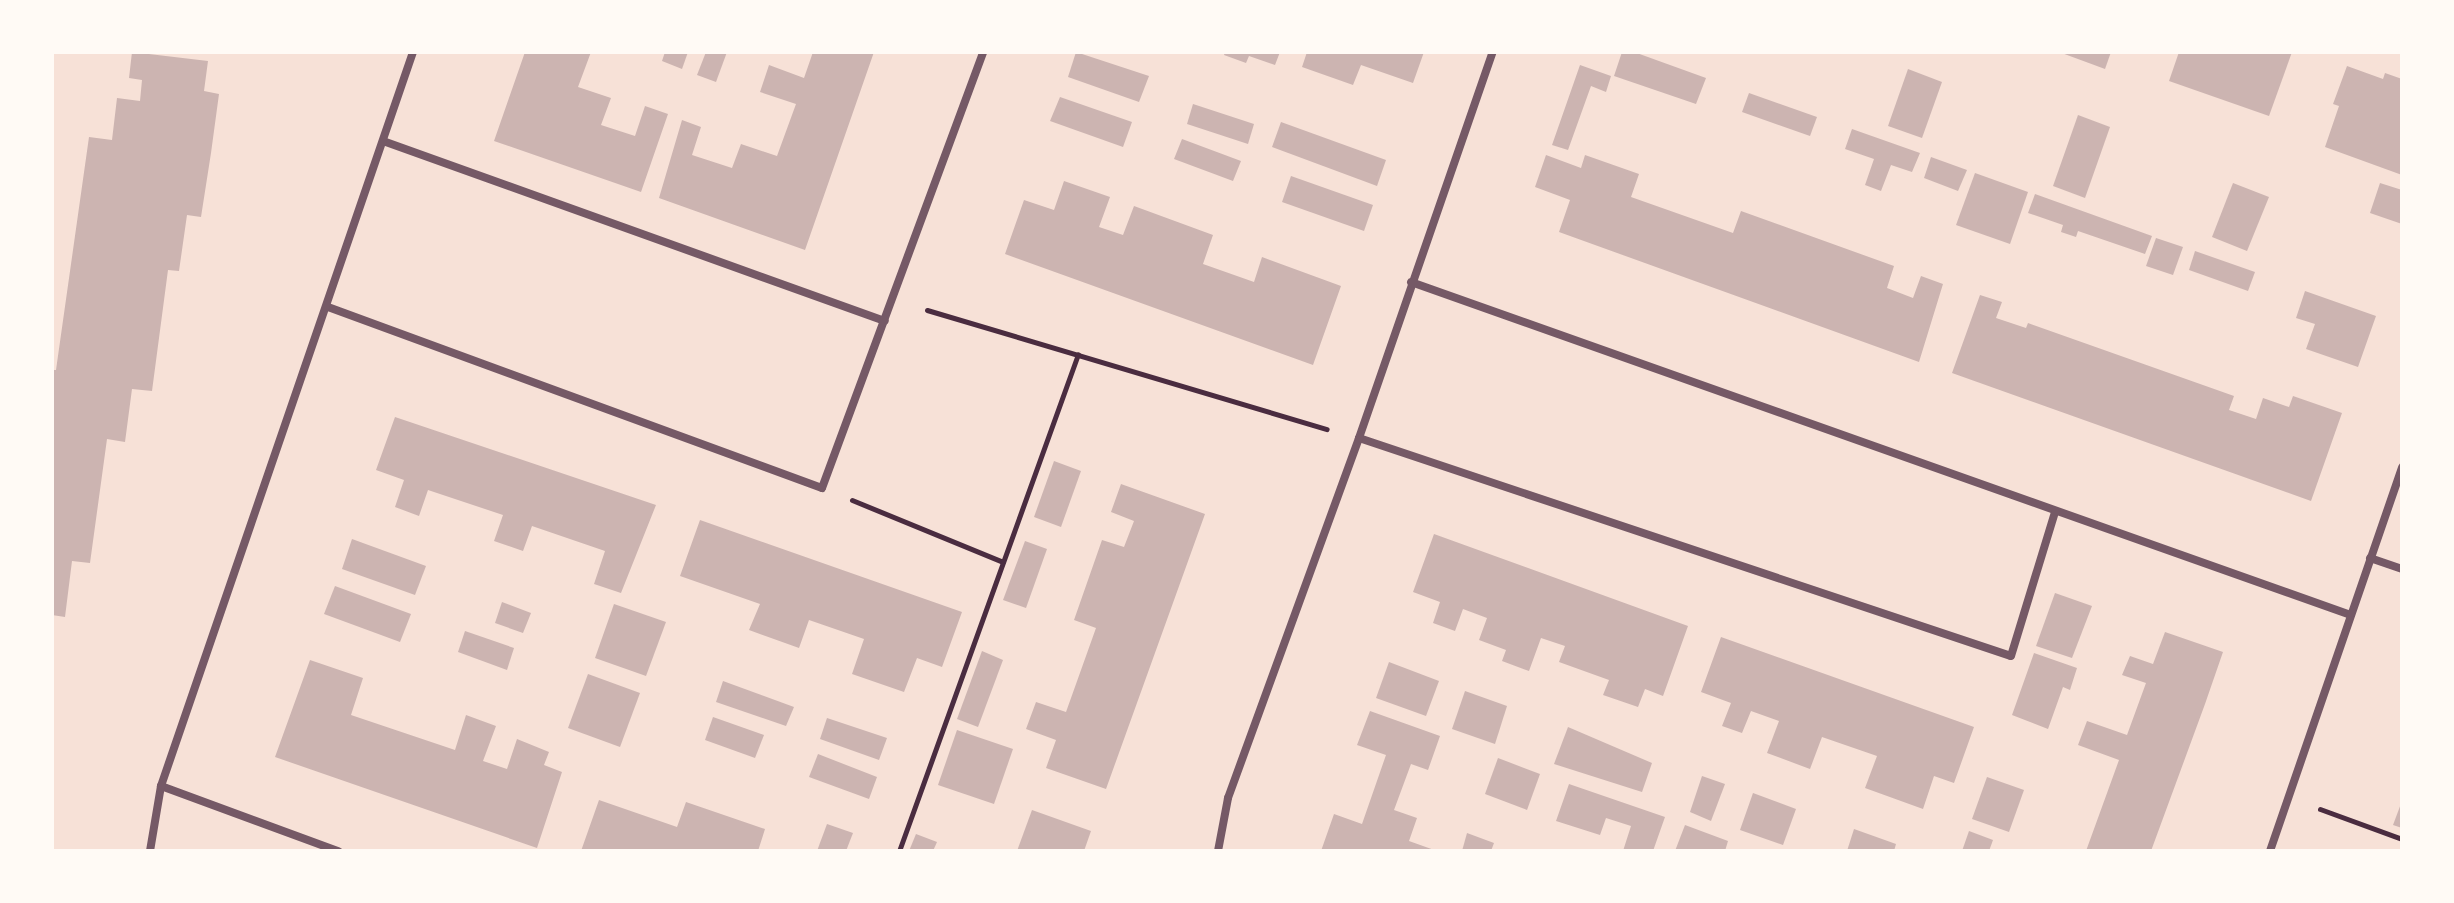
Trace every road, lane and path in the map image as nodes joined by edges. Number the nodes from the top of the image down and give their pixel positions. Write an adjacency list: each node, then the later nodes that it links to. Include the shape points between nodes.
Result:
1 (413, 52): 4 (street)
2 (983, 52): 6 (street)
3 (1493, 52): 5 (street)
4 (383, 141): 7 (street); 8 (street)
5 (1411, 282): 10 (street); 13 (street)
6 (892, 300): 8 (street); 9 (path)
7 (328, 307): 12 (street); 18 (street)
8 (885, 321): 12 (street)
9 (1078, 354): 10 (path); 15 (path)
10 (1359, 438): 13 (street, via 2011,656); 24 (street, via 1228,798)
11 (2402, 467): 14 (street)
12 (822, 488): 15 (path)
13 (2055, 512): 17 (street)
14 (2370, 558): 16 (street); 17 (street)
15 (1003, 562): 23 (path)
16 (2402, 569)
17 (2351, 615): 19 (street)
18 (161, 786): 21 (street); 22 (street)
19 (2288, 798): 20 (path); 25 (street)
20 (2402, 839)
21 (150, 851)
22 (338, 851)
23 (899, 851)
24 (1218, 851)
25 (2270, 851)

